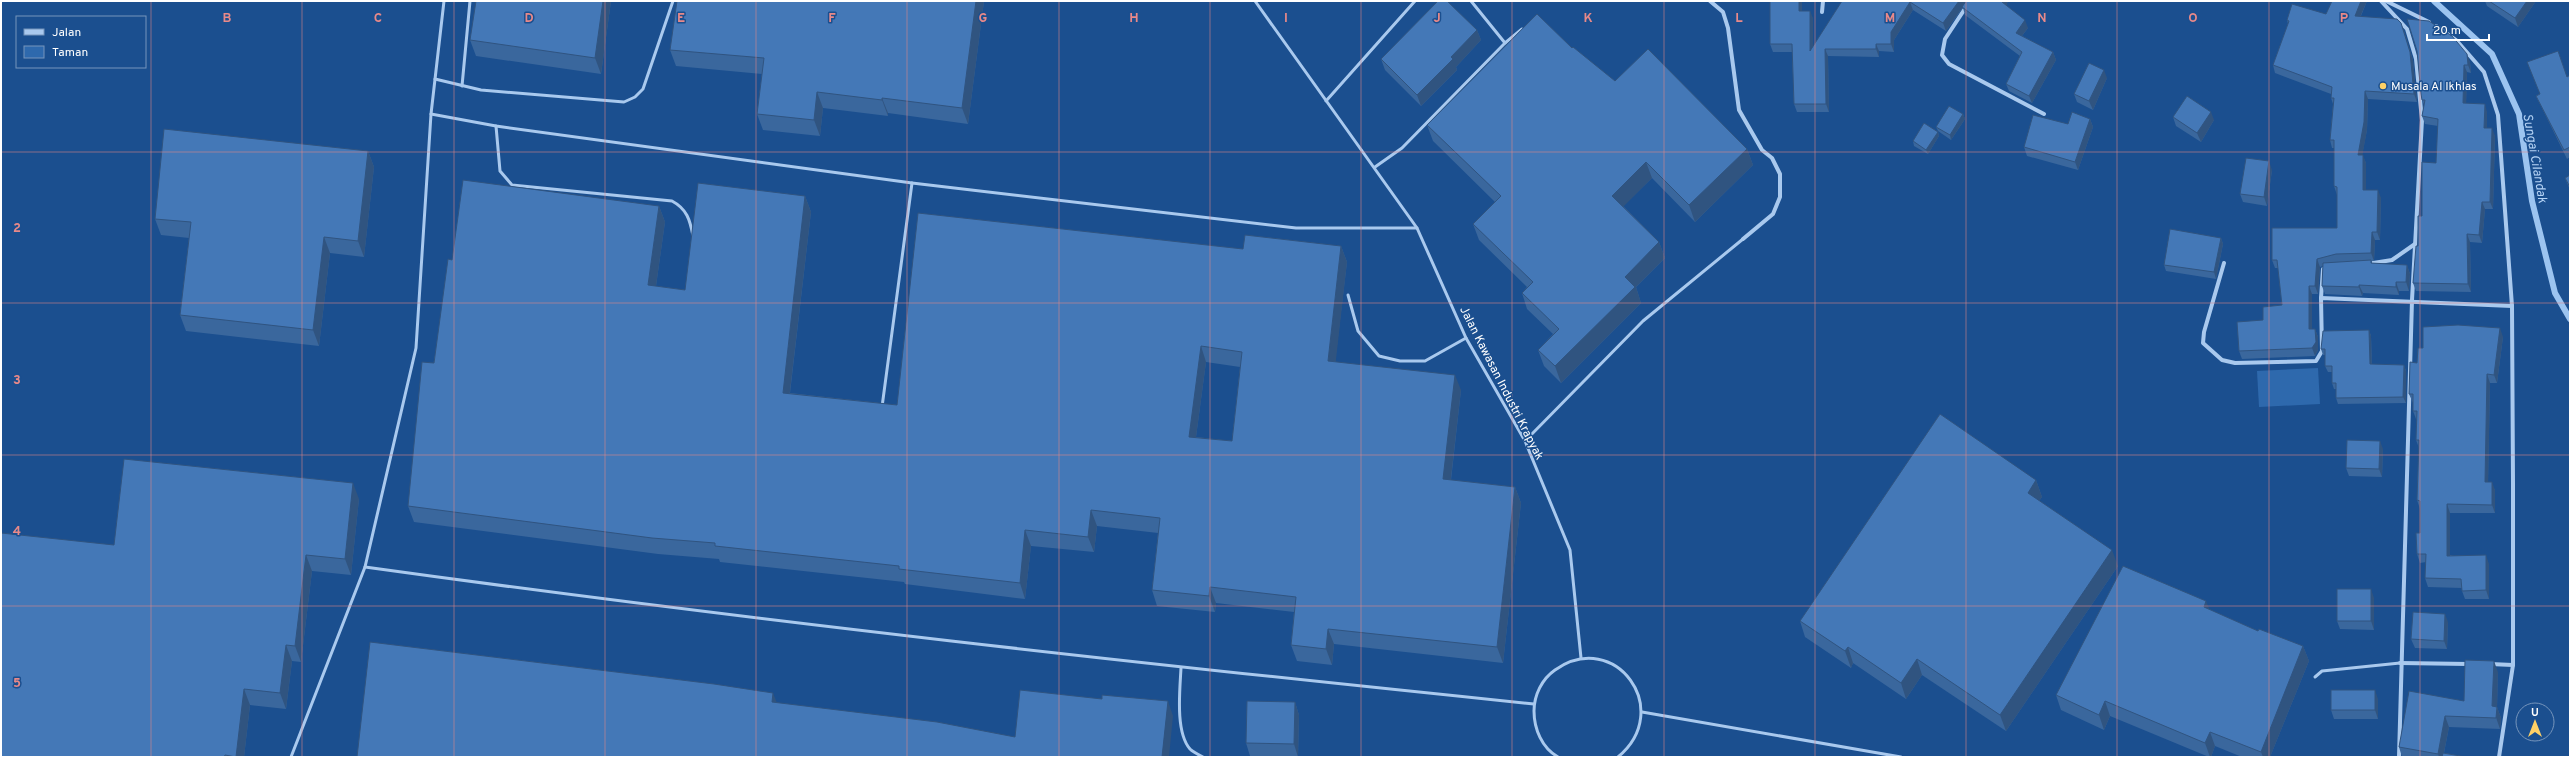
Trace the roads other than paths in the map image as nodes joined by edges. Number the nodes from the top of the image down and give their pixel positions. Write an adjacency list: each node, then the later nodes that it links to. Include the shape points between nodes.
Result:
1 (444, 1): 15 (lane)
2 (470, 1): 16 (lane)
3 (673, 1): 16 (lane, via 643,89 624,102 481,90)
4 (1255, 1): 17 (lane, Jalan Kawasan Industri Krapyak)
5 (1415, 1): 17 (lane)
6 (1471, 1): 14 (lane)
7 (1710, 1): 25 (street, via 1722,12 1728,28 1739,110 1762,150 1772,158 1780,174 1780,197 1773,214)
8 (1823, 1): 12 (street)
9 (1970, 1): 19 (street, via 1946,39 1942,55 1949,64)
10 (2381, 1): 26 (street, via 2407,29 2416,59 2422,120)
11 (2386, 1): 33 (street, via 2443,30 2457,41 2484,72 2489,82 2498,115)
12 (1822, 12)
13 (1525, 27): 14 (lane)
14 (1505, 43): 21 (lane, via 1402,148)
15 (435, 79): 16 (lane); 18 (lane)
16 (462, 86)
17 (1326, 101): 21 (lane, Jalan Kawasan Industri Krapyak)
18 (430, 114): 20 (lane); 37 (lane, via 416,348)
19 (2044, 114)
20 (496, 126): 22 (lane); 24 (lane, via 500,171 512,185 672,202 688,214)
21 (1375, 167): 23 (lane, Jalan Kawasan Industri Krapyak)
22 (912, 183): 23 (lane, via 1296,228); 35 (lane)
23 (1417, 228): 34 (lane, Jalan Kawasan Industri Krapyak)
24 (693, 238)
25 (1742, 239): 36 (lane, via 1644,321)
26 (2415, 244): 28 (street, via 2392,260); 32 (street)
27 (2224, 263): 31 (street, via 2203,343 2222,360 2235,363 2316,361 2322,351)
28 (2360, 264)
29 (2332, 266): 31 (street, via 2323,269 2321,274)
30 (1348, 295): 34 (lane, via 1358,331 1379,356 1400,361 1425,361)
31 (2321, 298): 32 (street)
32 (2412, 300): 33 (street); 39 (street)
33 (2512, 306): 42 (street)
34 (1466, 338): 36 (lane, Jalan Kawasan Industri Krapyak)
35 (882, 414)
36 (1525, 441): 38 (lane, Jalan Kawasan Industri Krapyak, via 1570,550)
37 (365, 567): 43 (lane, via 545,592); 47 (lane)
38 (1581, 658): 45 (lane, via 1564,663 1550,673 1539,687); 46 (lane, via 1616,666 1630,678 1639,694)
39 (2400, 663): 40 (street); 44 (lane, via 2322,671); 52 (street)
40 (2475, 664)
41 (2482, 664): 42 (street)
42 (2513, 665): 53 (street)
43 (1181, 668): 45 (lane); 48 (lane, via 1179,703 1182,730 1189,748)
44 (2315, 676)
45 (1534, 704): 49 (lane, via 1534,722 1540,739)
46 (1642, 712): 50 (lane, via 1639,729 1631,745); 51 (lane)
47 (291, 757)
48 (1203, 757)
49 (1558, 757)
50 (1619, 757)
51 (1902, 757)
52 (2399, 757)
53 (2499, 757)

